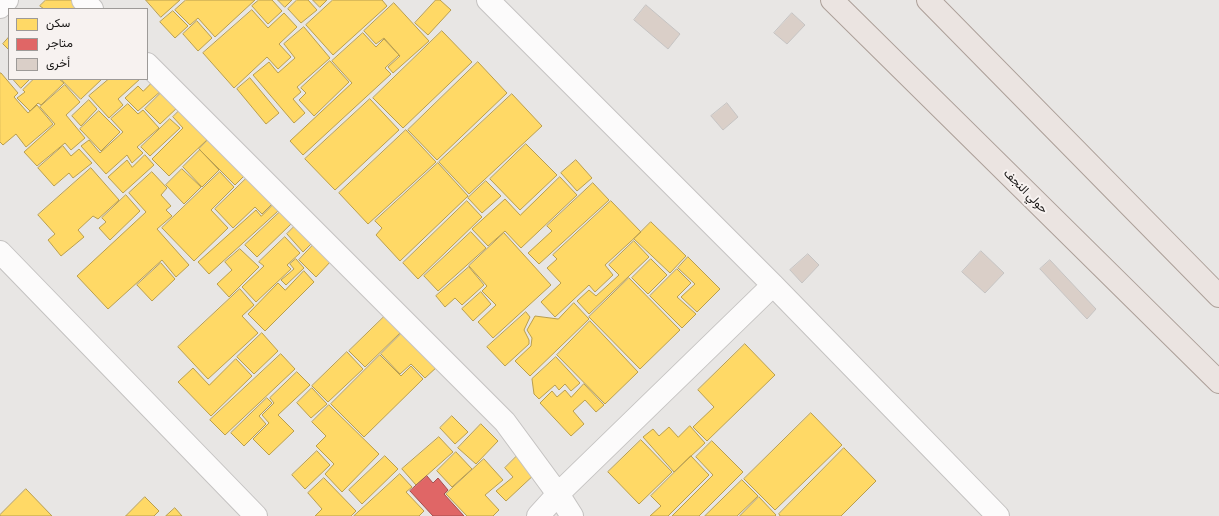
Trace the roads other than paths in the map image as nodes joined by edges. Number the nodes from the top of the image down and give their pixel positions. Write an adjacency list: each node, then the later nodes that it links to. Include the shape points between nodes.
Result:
1 (7, 0): 6 (street)
2 (83, 0): 7 (street)
3 (488, 0): 10 (street)
4 (832, 0): 12 (main road, حولي النجف)
5 (928, 0): 11 (main road)
6 (0, 7)
7 (91, 8)
8 (148, 65): 13 (street, via 505,422)
9 (0, 252): 14 (street)
10 (773, 285): 13 (street); 17 (street)
11 (1219, 296)
12 (1219, 382)
13 (558, 494): 15 (street); 16 (street)
14 (256, 516)
15 (538, 516)
16 (572, 516)
17 (998, 516)

